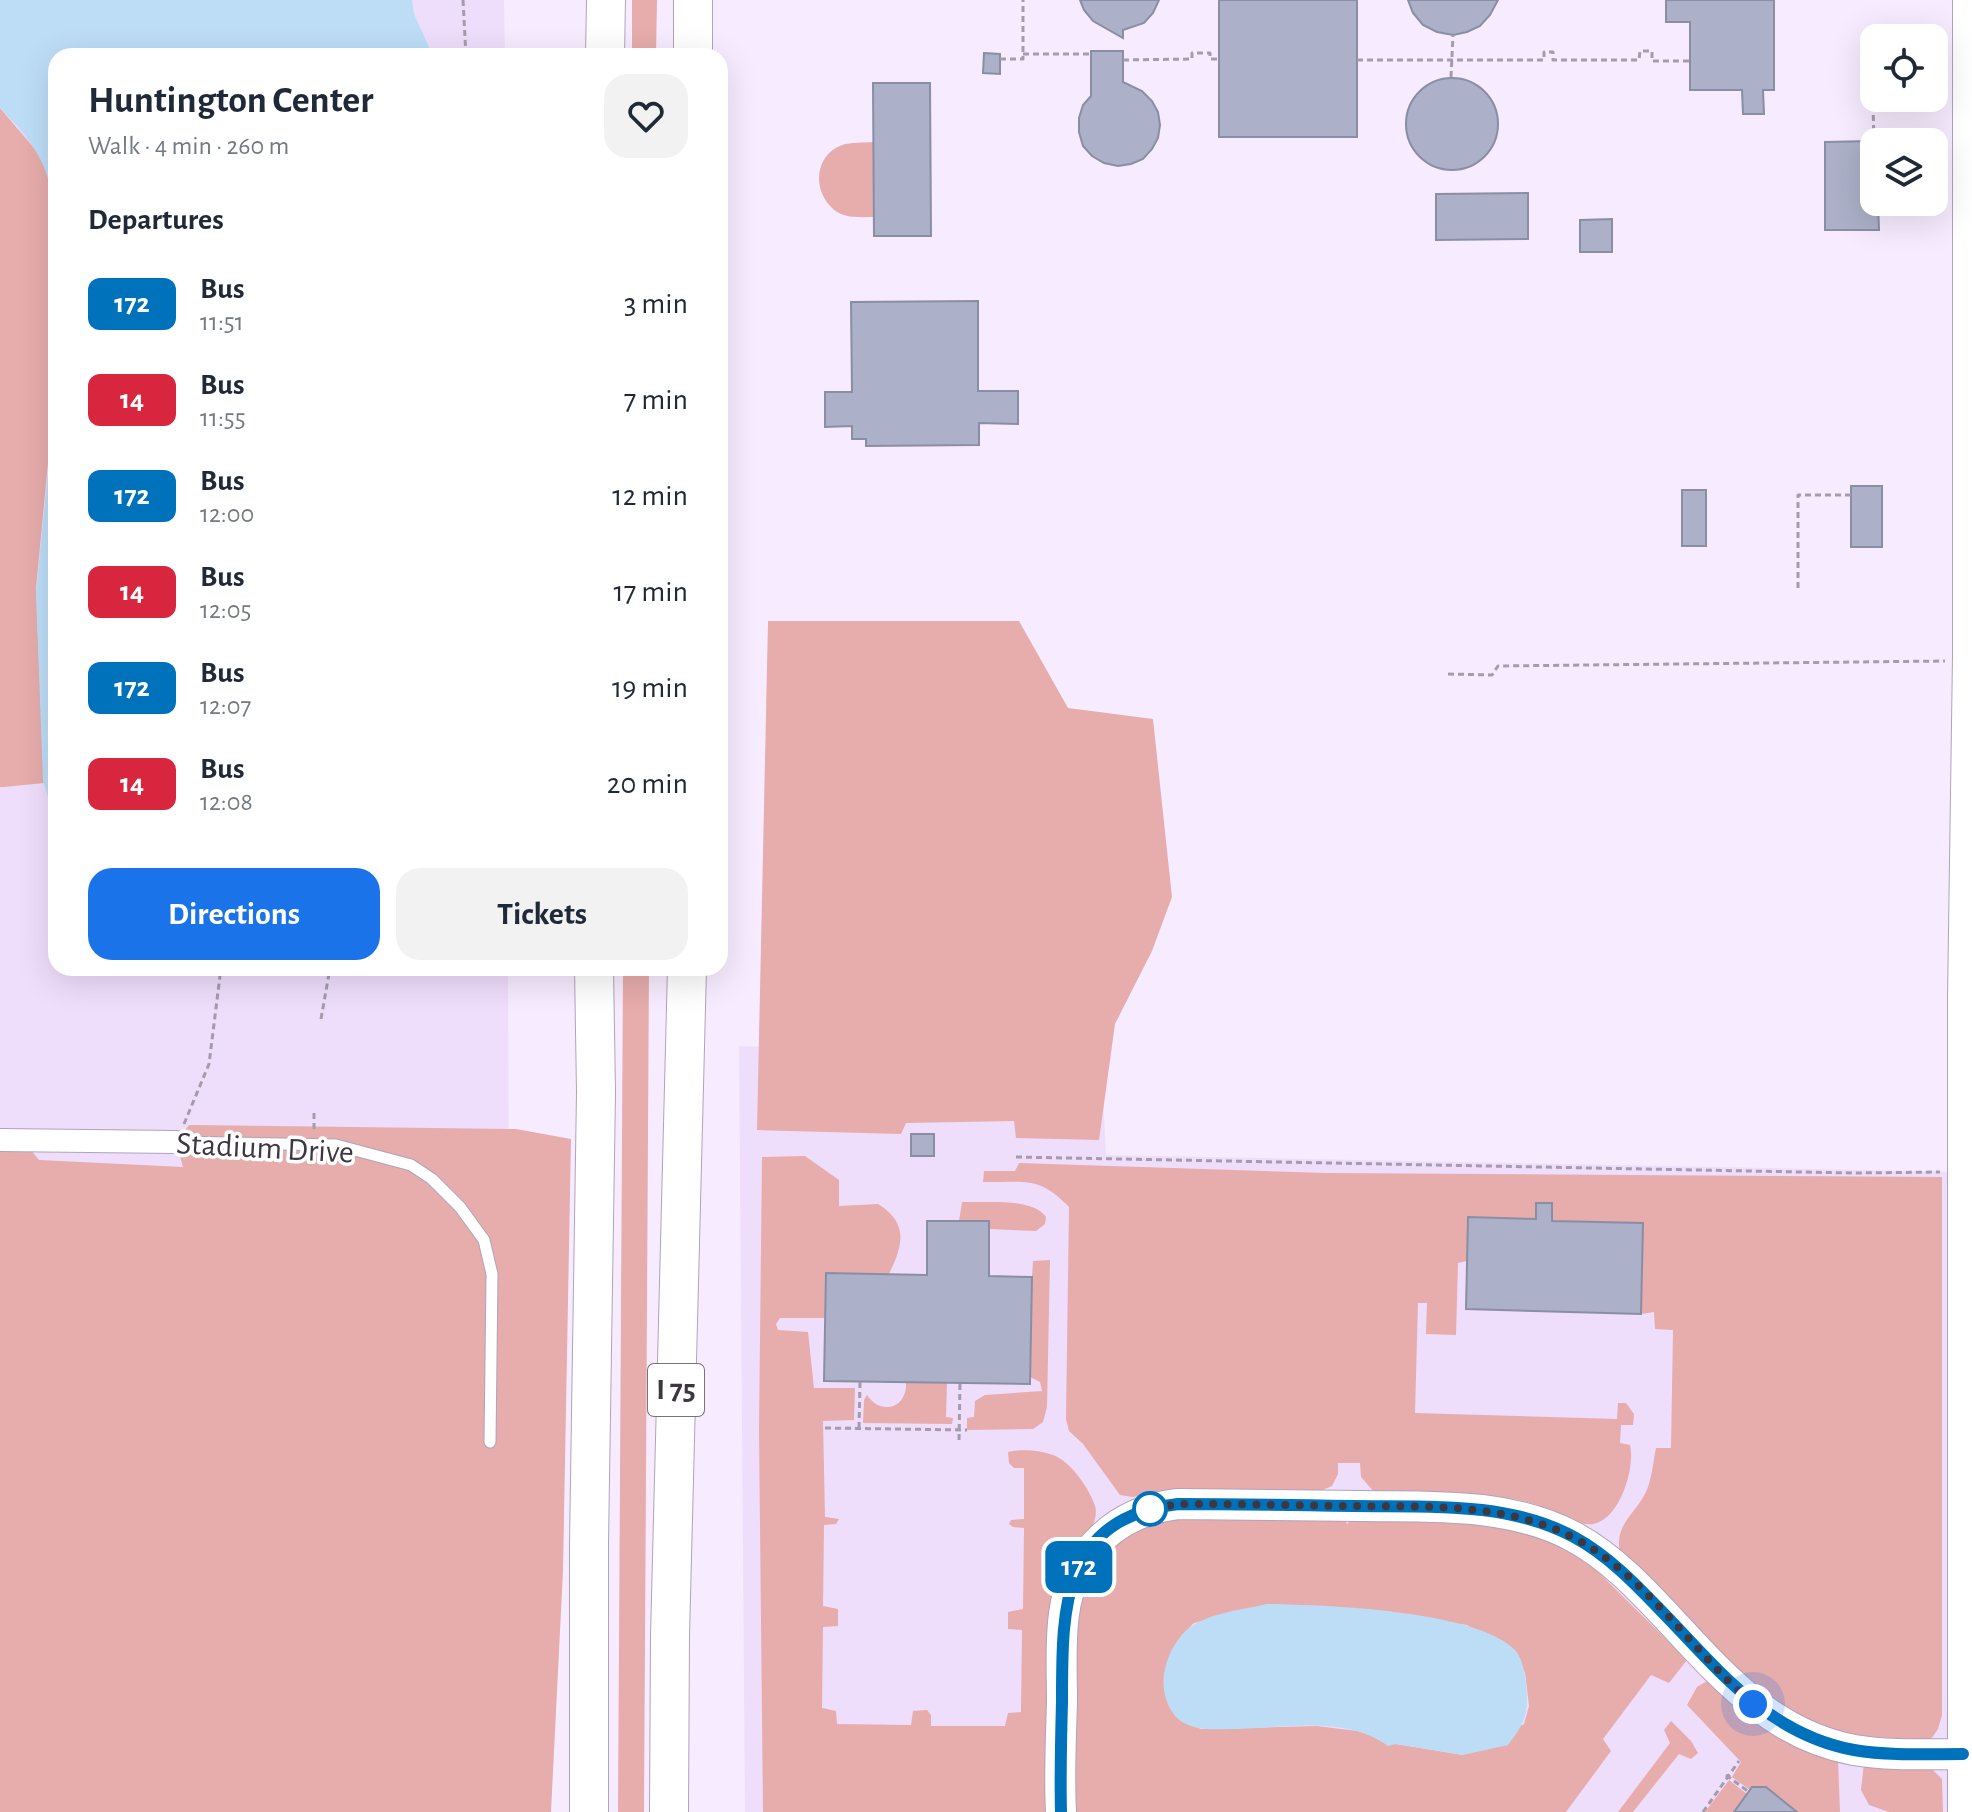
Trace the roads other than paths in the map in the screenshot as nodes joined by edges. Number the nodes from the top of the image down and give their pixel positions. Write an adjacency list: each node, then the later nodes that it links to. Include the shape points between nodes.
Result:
1 (606, 0): 4 (highway)
2 (693, 0): 5 (highway)
3 (1968, 0): 6 (street)
4 (605, 48)
5 (693, 48)
6 (1970, 669): 13 (street)
7 (594, 976): 12 (highway)
8 (687, 976): 16 (highway, I 75)
9 (0, 1140): 10 (street, Stadium Drive)
10 (176, 1142): 11 (lane, Stadium Drive, via 336,1145 411,1165 432,1179 484,1240 492,1274)
11 (490, 1442)
12 (589, 1544): 14 (highway); 15 (highway)
13 (1963, 1754): 17 (street, via 1854,1750 1775,1720 1731,1685 1618,1568 1573,1537 1536,1521 1469,1509 1178,1504 1139,1512 1112,1528 1087,1553 1074,1576 1064,1614); 18 (street)
14 (577, 1812)
15 (589, 1812)
16 (669, 1812)
17 (1061, 1812)
18 (1963, 1812)

